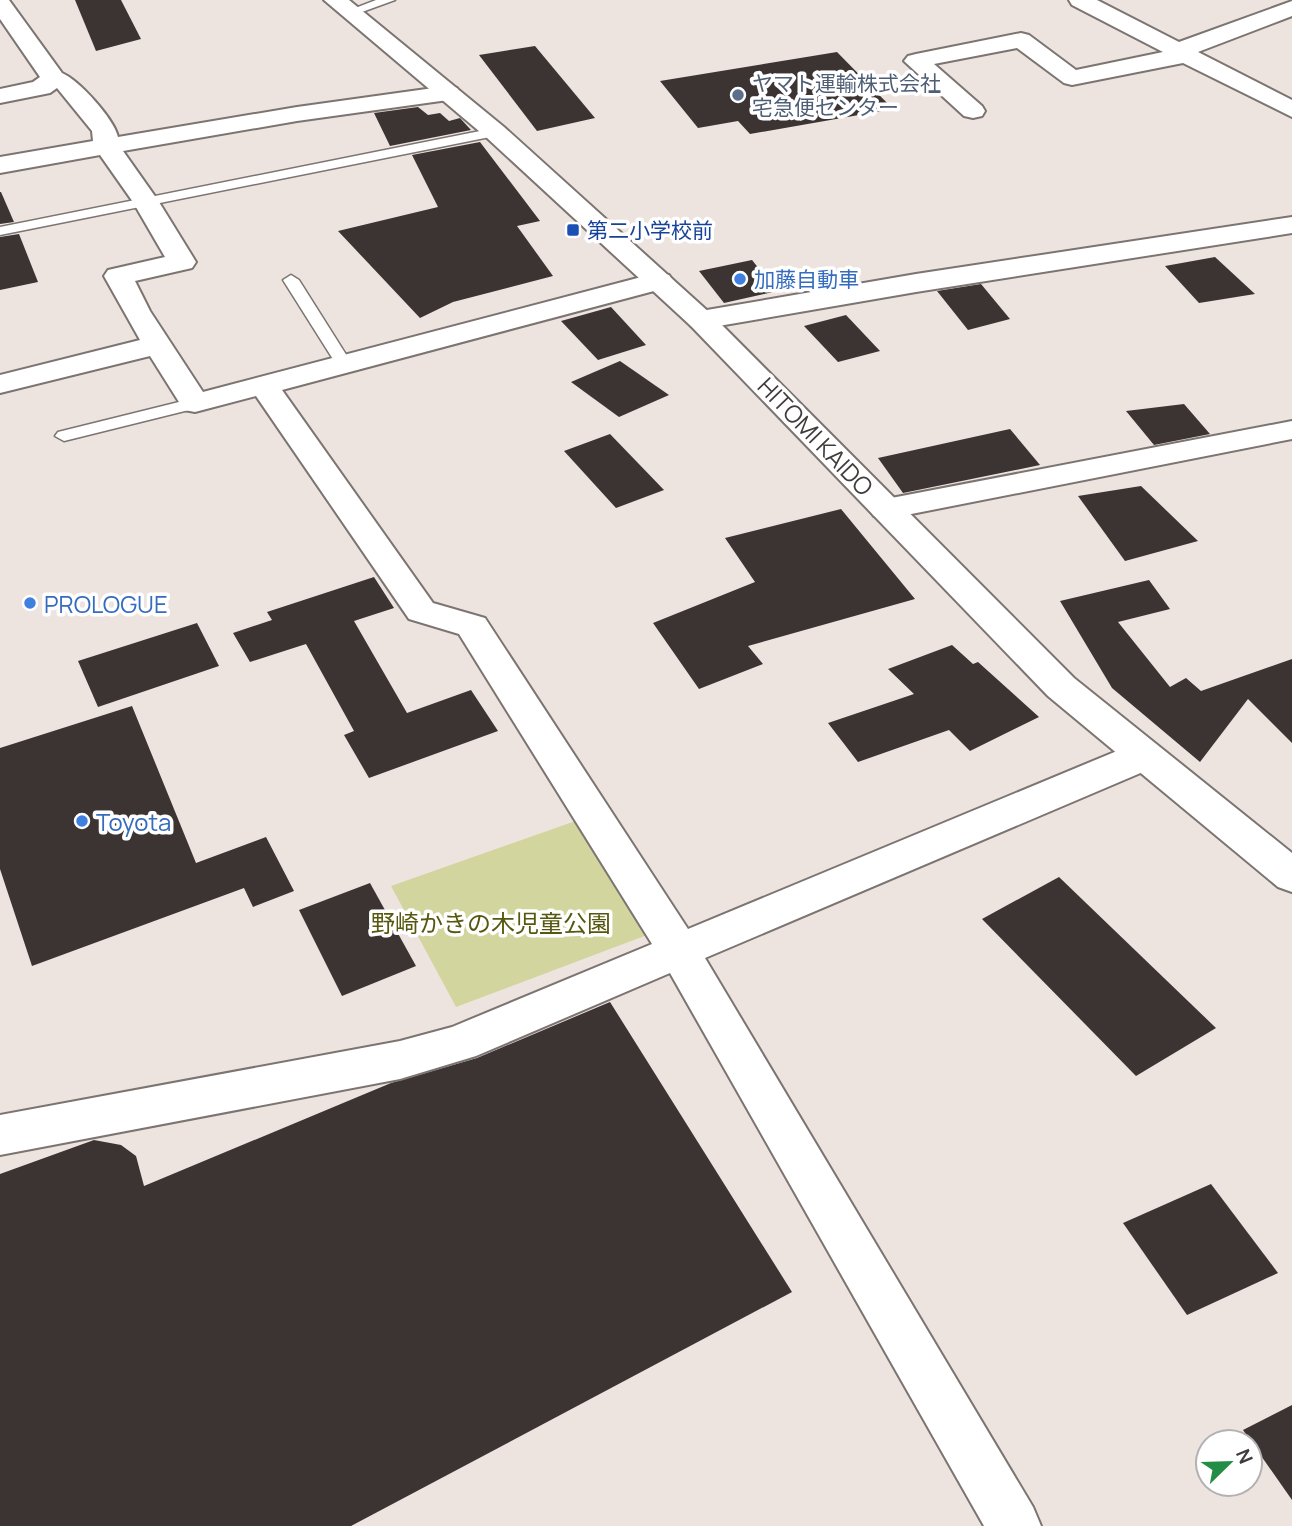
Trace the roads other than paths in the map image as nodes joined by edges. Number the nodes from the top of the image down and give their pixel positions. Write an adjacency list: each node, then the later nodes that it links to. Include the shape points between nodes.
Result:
1 (389, 0): 4 (lane)
2 (1080, 0): 6 (street)
3 (0, 4): 7 (street, via 43,61)
4 (343, 6): 8 (street, HITOMI KAIDO)
5 (1292, 8): 6 (street)
6 (1182, 53): 10 (street); 11 (street, via 1072,78 1021,40 916,61)
7 (47, 83): 9 (street); 13 (street, via 80,136)
8 (448, 93): 12 (street, HITOMI KAIDO); 13 (street)
9 (0, 96)
10 (1292, 110)
11 (973, 111)
12 (495, 132): 15 (lane); 19 (street, HITOMI KAIDO)
13 (107, 147): 14 (street); 15 (street)
14 (0, 165)
15 (146, 202): 17 (lane); 21 (street, via 182,262 118,276)
16 (1292, 225): 20 (street)
17 (0, 231)
18 (291, 280): 22 (lane)
19 (659, 281): 20 (street, HITOMI KAIDO); 22 (street)
20 (701, 320): 28 (street, HITOMI KAIDO)
21 (158, 345): 23 (street); 25 (street)
22 (344, 364): 24 (street)
23 (0, 384)
24 (263, 385): 25 (street); 31 (street, via 421,611 472,626)
25 (195, 403): 27 (lane)
26 (1292, 430): 28 (street)
27 (64, 436)
28 (886, 509): 29 (street, HITOMI KAIDO, via 1061,687)
29 (1143, 756): 30 (street, HITOMI KAIDO); 31 (street)
30 (1292, 876)
31 (679, 951): 32 (street, via 460,1043 400,1060); 33 (street)
32 (0, 1135)
33 (1014, 1526)

